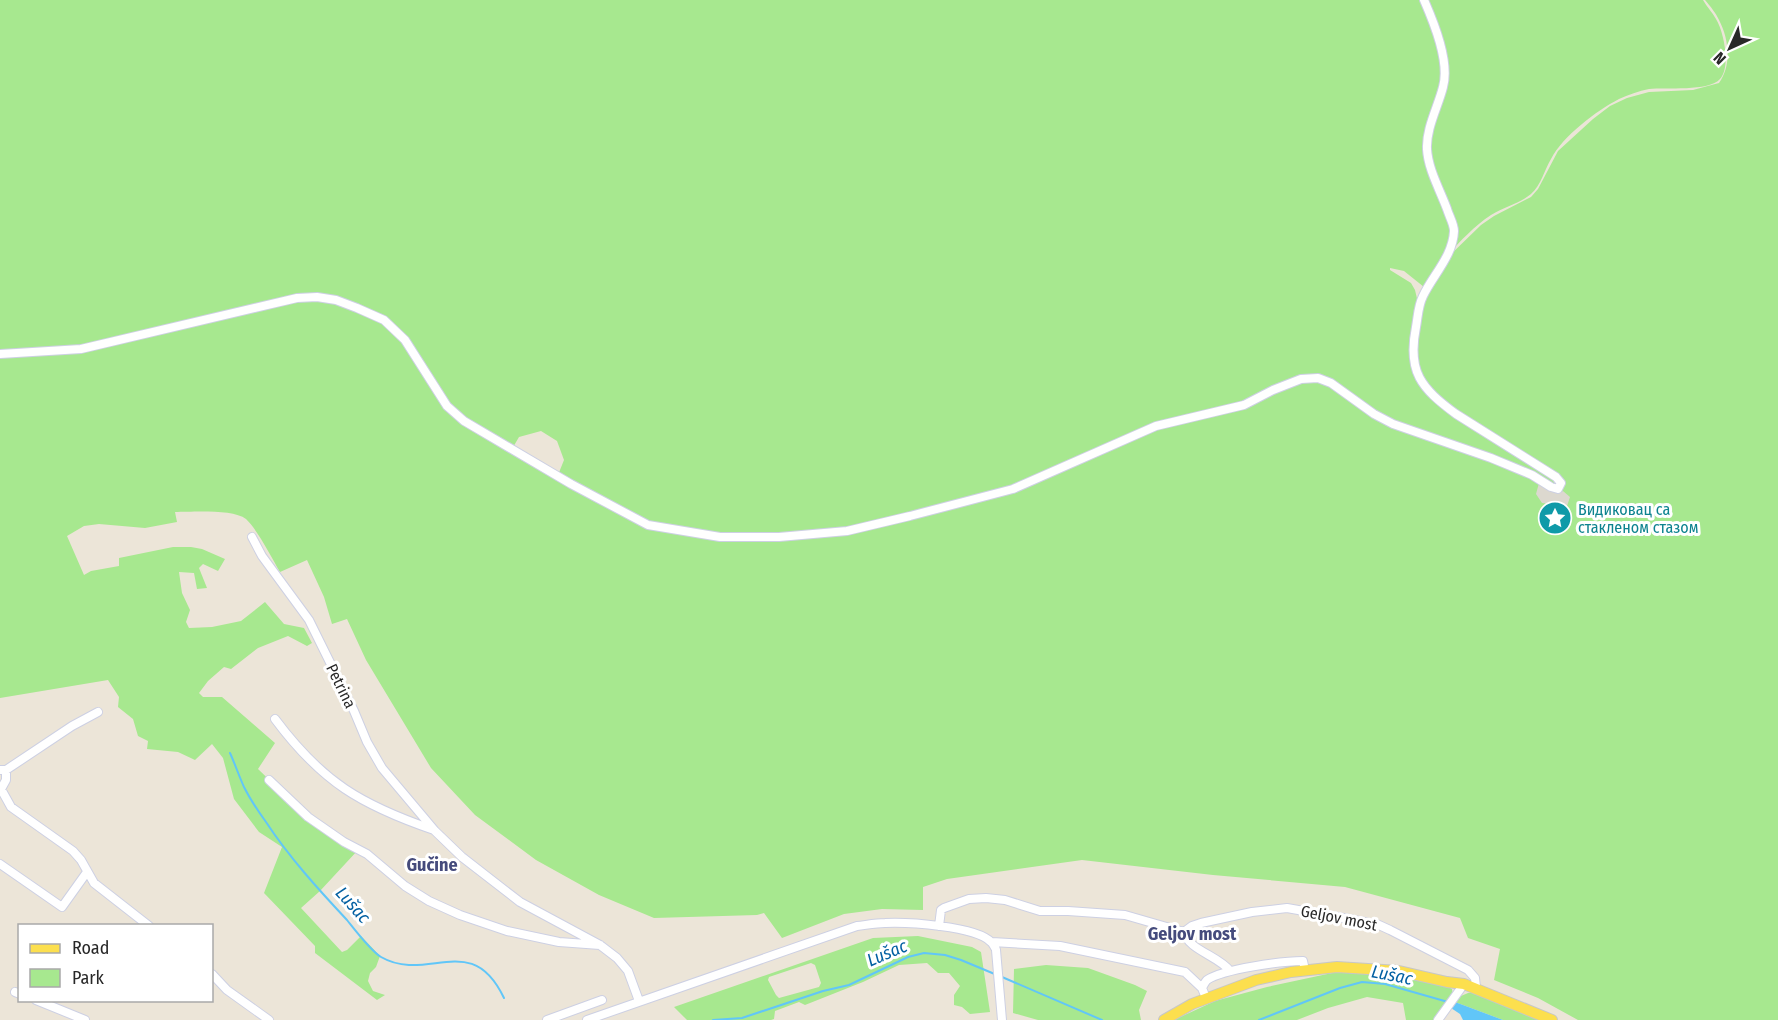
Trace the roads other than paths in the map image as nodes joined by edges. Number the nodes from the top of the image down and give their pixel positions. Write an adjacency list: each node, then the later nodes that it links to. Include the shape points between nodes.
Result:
1 (1424, 0): 2 (street, via 1445,74 1427,150 1454,231 1445,259 1419,307 1413,364 1440,402 1556,477 1561,483 1557,489 1501,462 1393,424 1318,378 1273,390 1244,405 1155,426 1013,489 847,531 720,537 648,525 492,439 447,406 405,340 384,320 336,300 297,298 81,349)
2 (0, 354)
3 (252, 537): 8 (street, Petrina, via 309,620 382,768)
4 (98, 712): 6 (street)
5 (275, 719): 8 (street, Petrina, via 313,764 335,783 386,813)
6 (3, 770): 10 (street, via 6,780 1,789 11,807 73,851)
7 (269, 780): 15 (street, via 308,817 367,854 429,901 507,931 559,942)
8 (435, 831): 15 (street, Petrina, via 520,902)
9 (0, 864): 10 (street, via 62,907)
10 (87, 872): 11 (street, via 94,883)
11 (146, 924)
12 (939, 926): 13 (street, via 944,908 986,898 1040,911 1125,915); 14 (street); 22 (street, via 884,922 857,926)
13 (1184, 932): 17 (street, via 1190,942); 19 (street, Geljov most, via 1201,923 1267,909 1337,916 1379,925 1426,947 1468,970 1475,978)
14 (992, 942): 20 (street, via 1060,946 1185,972); 28 (street)
15 (600, 945): 22 (street, Petrina, via 628,971)
16 (1305, 970): 17 (street, via 1303,961 1284,961); 19 (main road, via 1377,968); 20 (main road)
17 (1230, 971): 20 (street, via 1206,980)
18 (213, 975): 25 (street)
19 (1470, 986): 30 (street); 31 (main road)
20 (1204, 993): 29 (main road)
21 (602, 1000): 26 (street)
22 (639, 1001): 27 (street)
23 (41, 1002): 24 (street)
24 (85, 1020)
25 (269, 1020)
26 (548, 1020)
27 (587, 1020)
28 (1002, 1020)
29 (1164, 1020)
30 (1438, 1020)
31 (1552, 1020)

